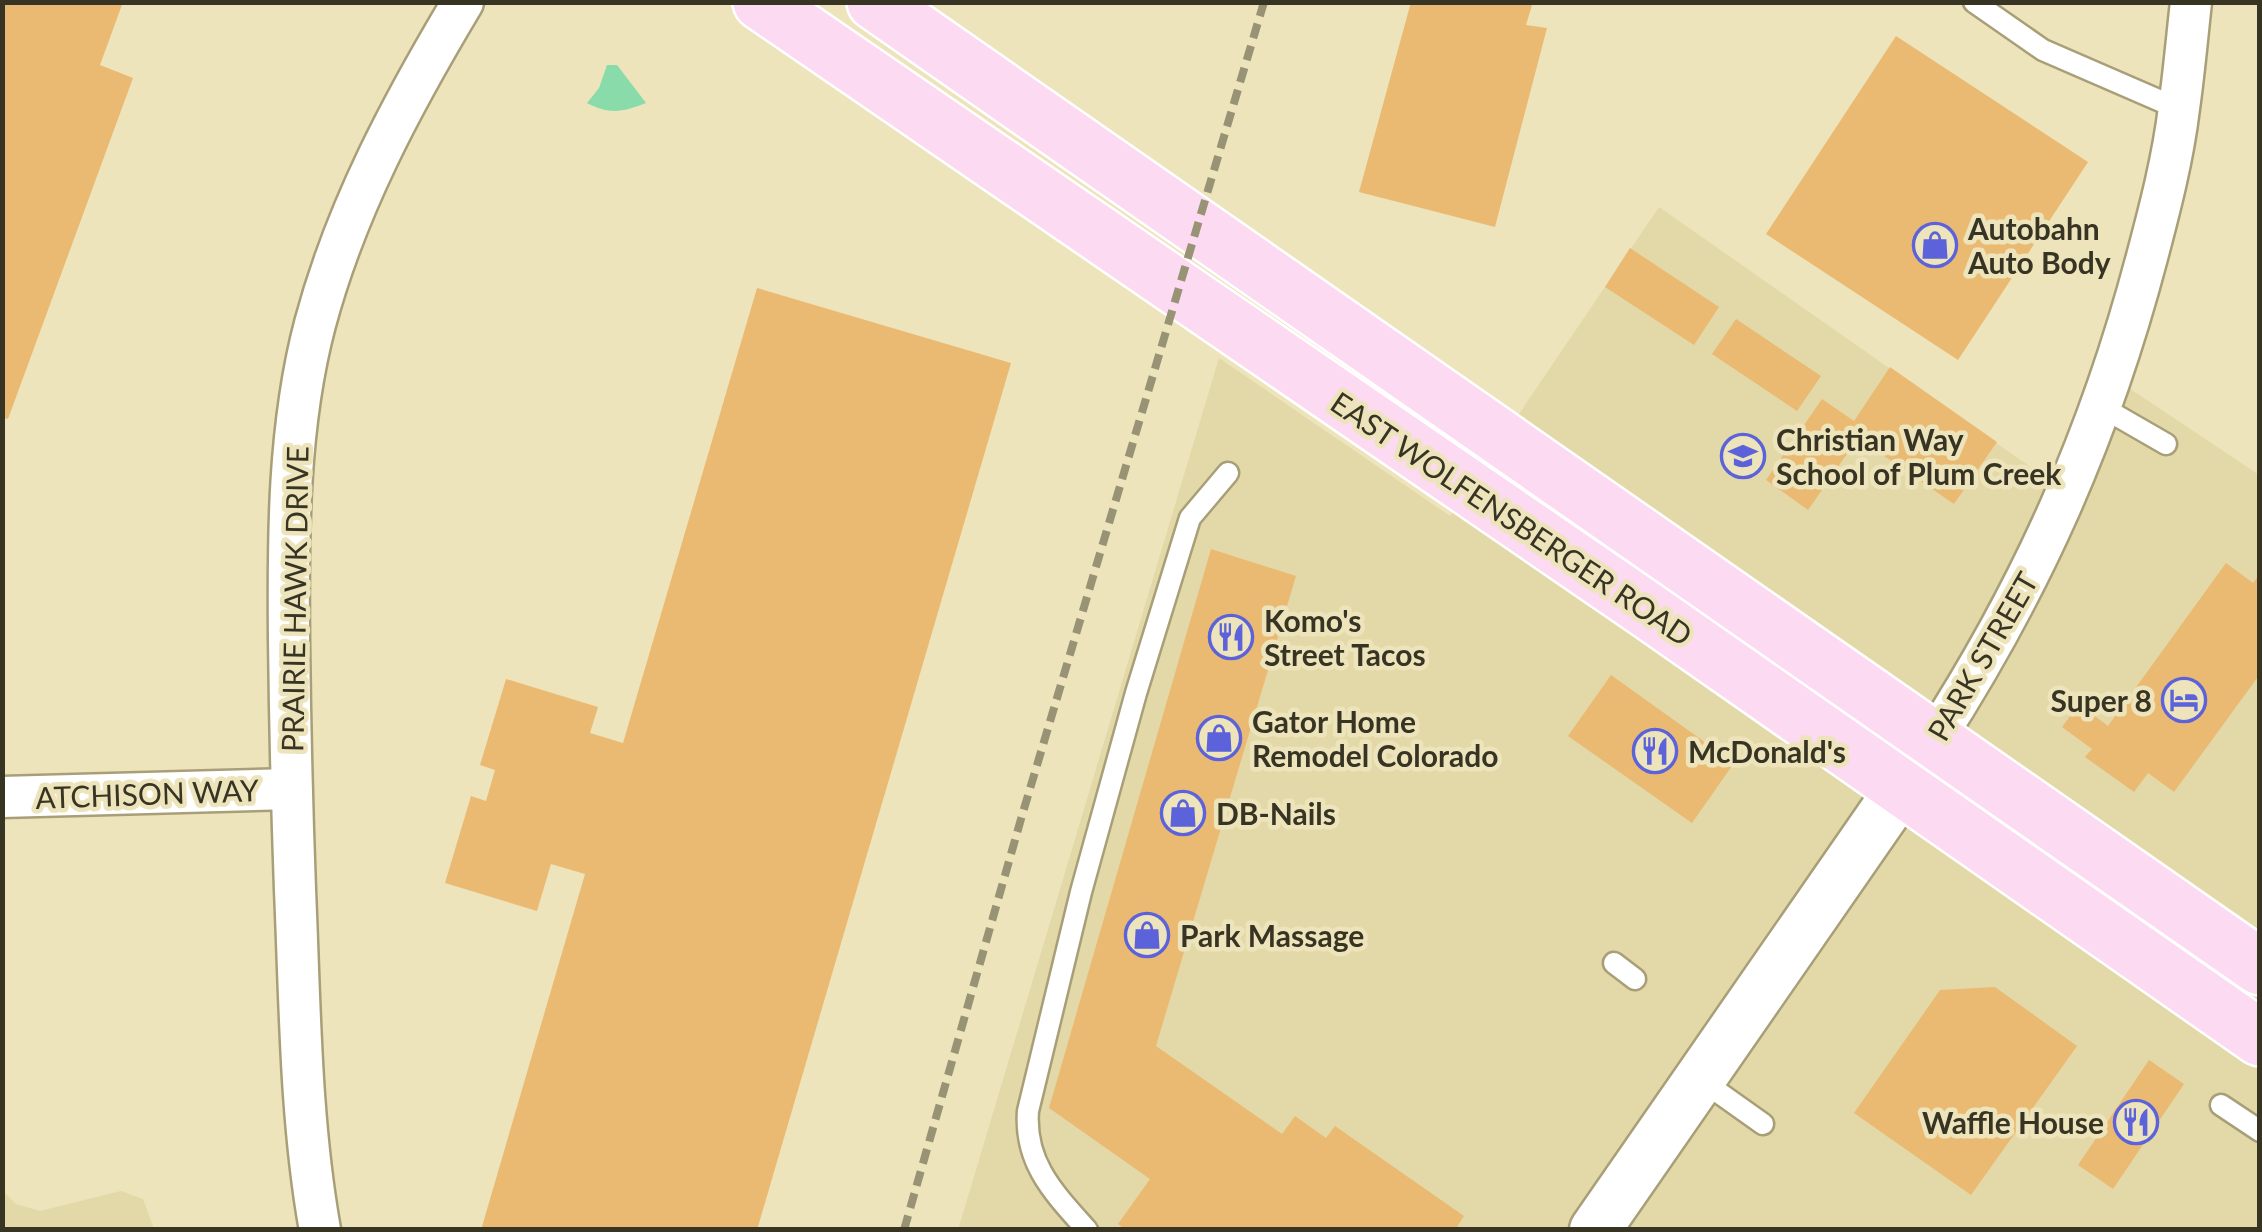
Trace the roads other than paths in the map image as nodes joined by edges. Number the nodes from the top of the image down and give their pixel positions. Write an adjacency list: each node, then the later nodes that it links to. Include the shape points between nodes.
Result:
1 (464, 2): 11 (street, PRAIRIE HAWK DRIVE, via 362,189 314,326 292,476)
2 (760, 2): 12 (main road, EAST WOLFENSBERGER ROAD)
3 (874, 2): 10 (main road, EAST WOLFENSBERGER ROAD)
4 (1974, 2): 6 (lane, via 2043,50)
5 (2191, 2): 6 (street, PARK STREET)
6 (2179, 110): 7 (street, PARK STREET, via 2160,208)
7 (2100, 406): 8 (lane); 10 (street, PARK STREET, via 2043,550)
8 (2166, 444)
9 (1228, 474): 23 (lane, via 1190,518 1081,892 1028,1111 1032,1157)
10 (1933, 741): 12 (street, PARK STREET); 15 (main road, EAST WOLFENSBERGER ROAD)
11 (291, 788): 13 (street, ATCHISON WAY); 22 (street, PRAIRIE HAWK DRIVE, via 303,1078)
12 (1903, 788): 17 (main road, EAST WOLFENSBERGER ROAD); 18 (street, PARK STREET)
13 (2, 798)
14 (1614, 964): 16 (lane)
15 (2260, 967)
16 (1636, 979)
17 (2260, 1038)
18 (1700, 1078): 20 (lane); 24 (street, PARK STREET)
19 (2221, 1105): 21 (lane)
20 (1764, 1124)
21 (2260, 1131)
22 (320, 1230)
23 (1087, 1230)
24 (1594, 1230)

